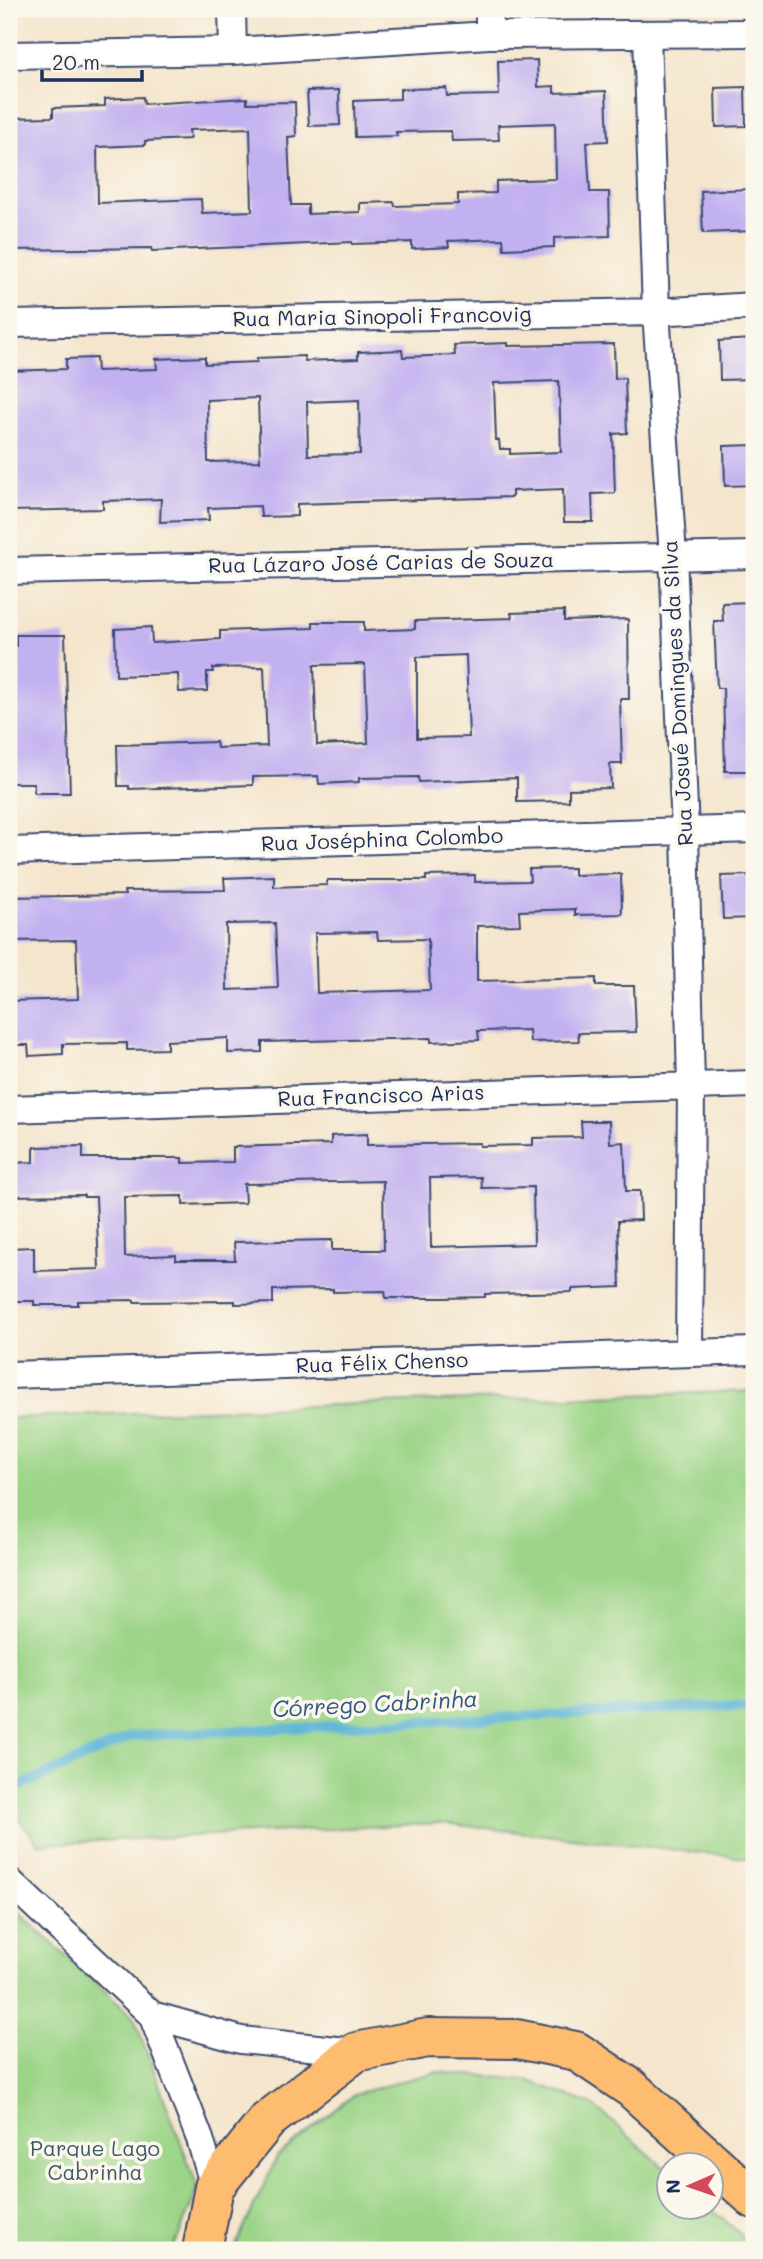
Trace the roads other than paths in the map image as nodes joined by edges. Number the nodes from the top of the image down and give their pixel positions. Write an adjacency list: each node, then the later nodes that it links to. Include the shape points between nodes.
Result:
1 (232, 9): 6 (street)
2 (489, 9): 5 (street)
3 (751, 25): 4 (street)
4 (646, 34): 5 (street); 9 (street, Rua Josué Domingues da Silva)
5 (489, 35): 6 (street)
6 (233, 51): 7 (street)
7 (9, 55)
8 (754, 306): 9 (street, Rua Maria Sinopoli Francovig)
9 (656, 312): 10 (street, Rua Maria Sinopoli Francovig); 12 (street, Rua Josué Domingues da Silva)
10 (9, 324)
11 (754, 555): 12 (street, Rua Lázaro José Carias de Souza)
12 (673, 556): 13 (street, Rua Lázaro José Carias de Souza); 15 (street, Rua Josué Domingues da Silva)
13 (9, 571)
14 (754, 829): 15 (street, Rua Joséphina Colombo)
15 (685, 831): 16 (street, Rua Joséphina Colombo); 18 (street, Rua Josué Domingues da Silva)
16 (9, 851)
17 (754, 1084): 18 (street, Rua Francisco Arias)
18 (691, 1086): 19 (street, Rua Francisco Arias); 21 (street, Rua Josué Domingues da Silva)
19 (9, 1109)
20 (754, 1351): 21 (street, Rua Félix Chenso)
21 (689, 1353): 22 (street, Rua Félix Chenso)
22 (9, 1376)
23 (9, 1881): 24 (street)
24 (152, 2015): 25 (street, via 241,2040); 26 (street)
25 (356, 2052): 26 (highway, via 268,2120); 27 (highway, via 428,2038 517,2039 576,2051 631,2088)
26 (214, 2187): 28 (highway)
27 (754, 2199)
28 (202, 2250)

